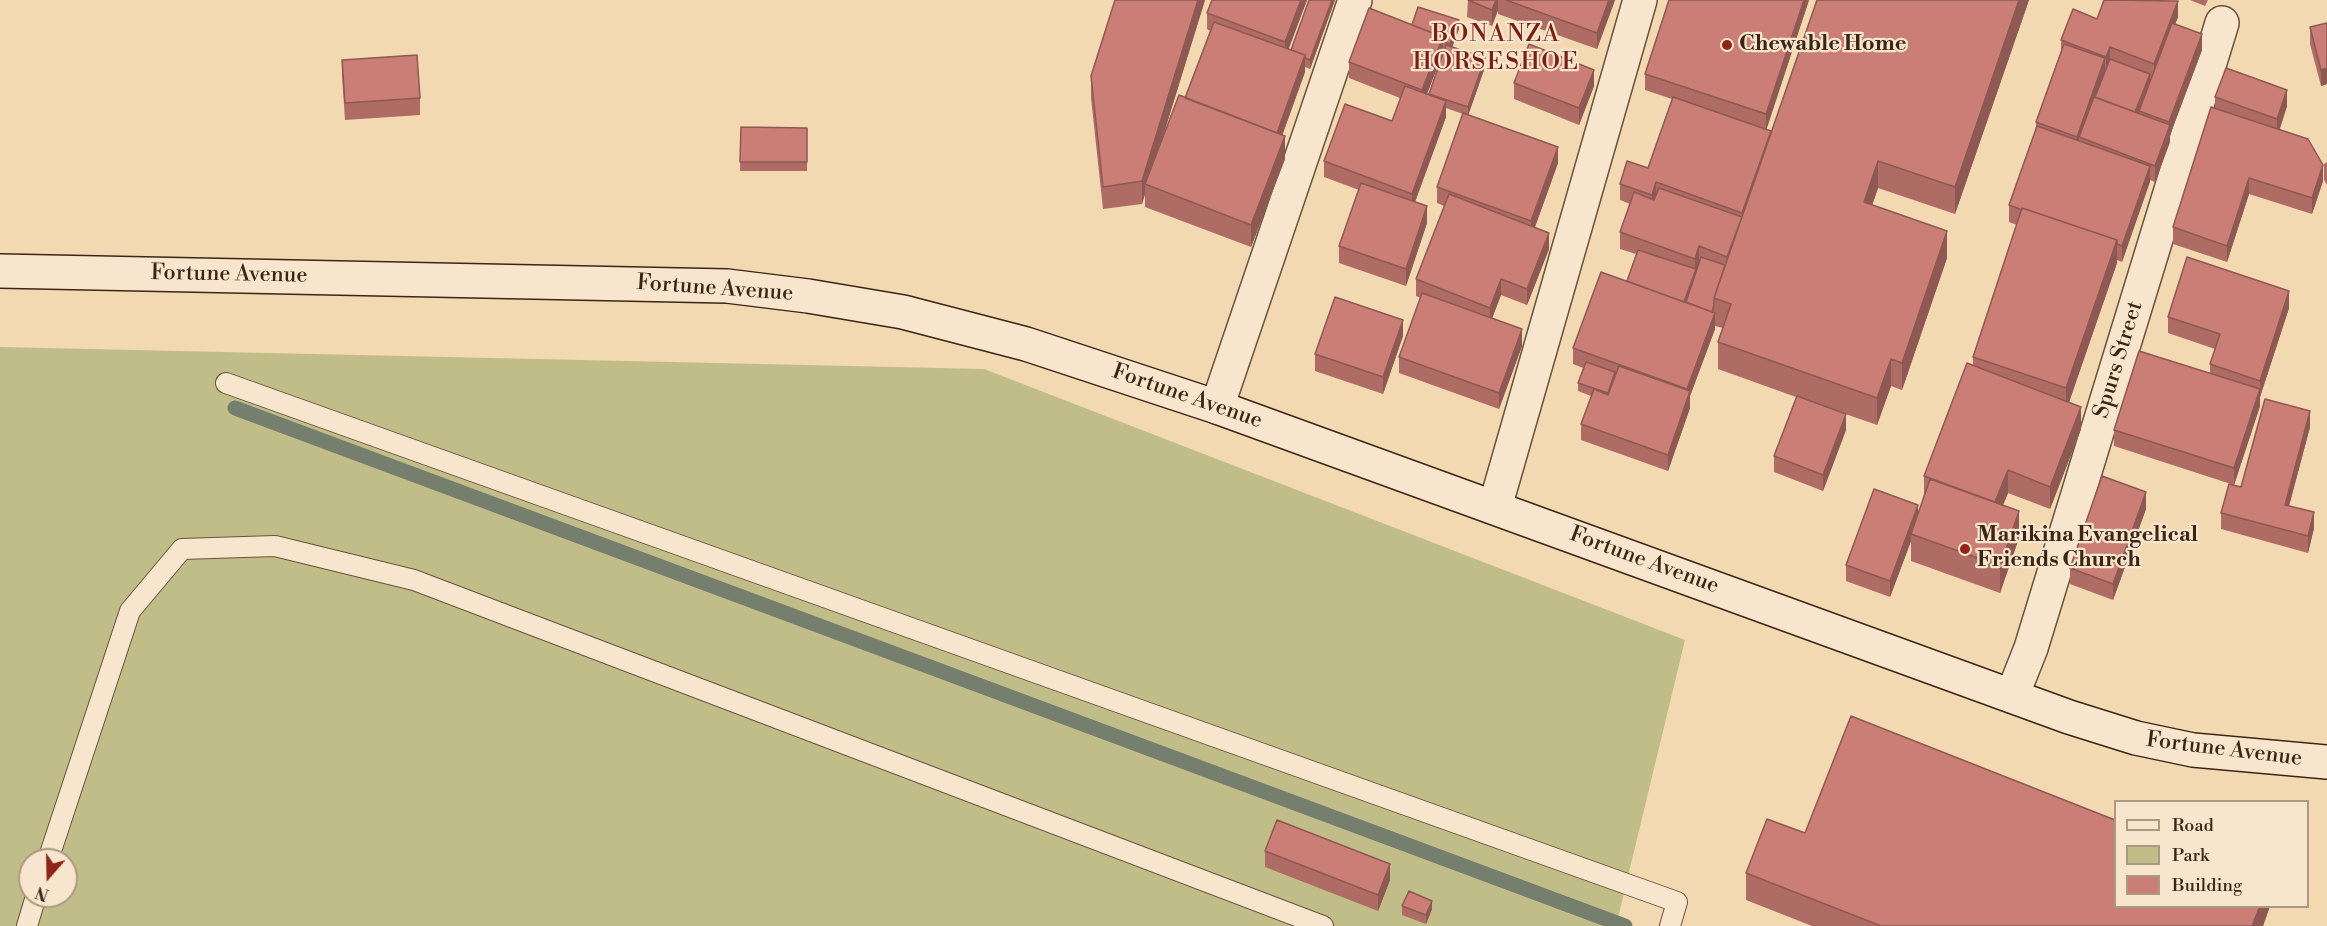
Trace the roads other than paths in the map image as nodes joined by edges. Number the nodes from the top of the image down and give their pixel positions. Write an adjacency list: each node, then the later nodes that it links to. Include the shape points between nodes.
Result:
1 (1355, 0): 6 (main road)
2 (1640, 0): 7 (main road)
3 (2222, 23): 8 (main road, Spurs Street, via 2031,648)
4 (0, 271): 6 (main road, Fortune Avenue, via 728,286 903,312 1026,344)
5 (226, 383): 14 (lane, via 1677,902)
6 (1217, 406): 7 (main road, Fortune Avenue)
7 (1495, 507): 8 (main road, Fortune Avenue)
8 (2012, 696): 9 (main road, Fortune Avenue, via 2147,741 2193,750)
9 (2327, 762)
10 (52, 848): 13 (lane, via 129,611 182,549 275,546 414,580)
11 (32, 908): 12 (lane)
12 (27, 926)
13 (1323, 926)
14 (1670, 926)

